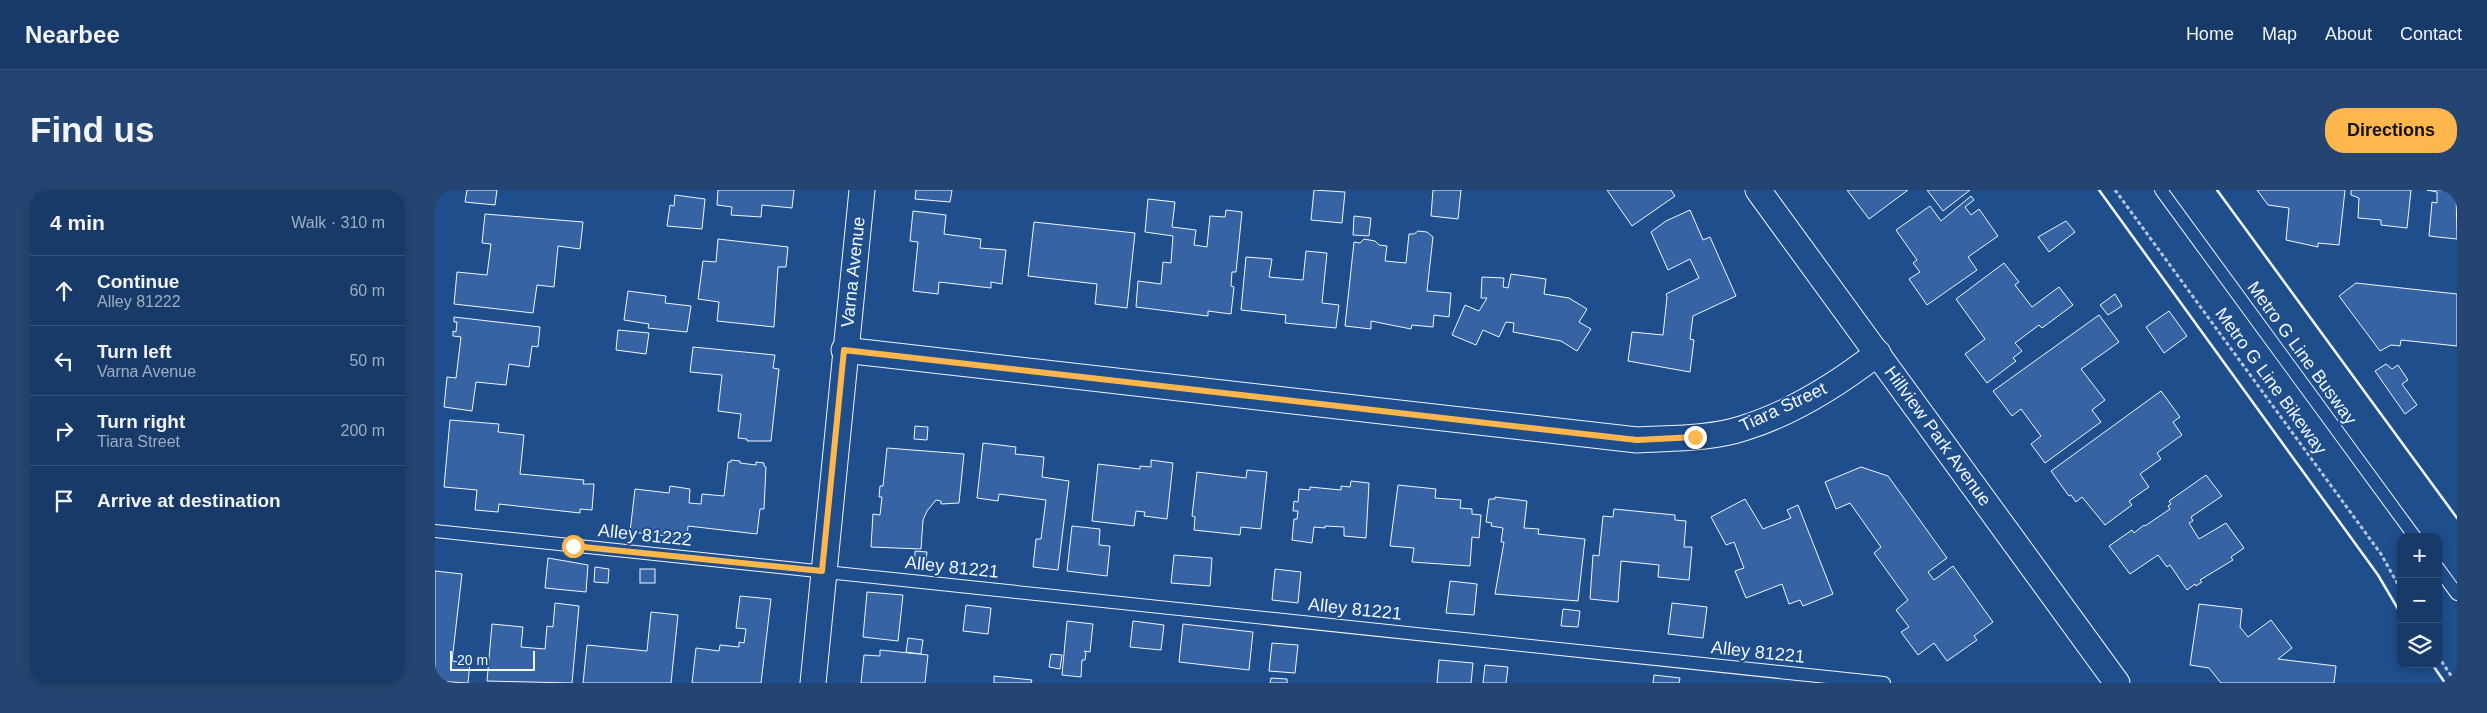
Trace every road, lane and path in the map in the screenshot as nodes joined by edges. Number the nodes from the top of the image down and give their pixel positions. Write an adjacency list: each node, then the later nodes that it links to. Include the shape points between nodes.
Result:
1 (862, 190): 5 (street, Varna Avenue)
2 (1758, 190): 6 (street, Hillview Park Avenue)
3 (2115, 190): 11 (path, Metro G Line Bikeway, via 2381,554)
4 (2161, 190): 8 (lane, Metro G Line Busway)
5 (844, 350): 6 (street, Tiara Street, via 1637,440 1695,437 1743,429 1789,409 1845,378); 9 (street, Varna Avenue)
6 (1878, 353): 16 (street, Hillview Park Avenue)
7 (435, 531): 9 (lane, Alley 81222)
8 (2412, 533)
9 (822, 571): 14 (street, Varna Avenue); 15 (lane, Alley 81221)
10 (2442, 573): 12 (lane)
11 (2397, 583)
12 (2457, 594)
13 (2442, 662): 17 (path)
14 (813, 683)
15 (1884, 683)
16 (2117, 683)
17 (2457, 683)

